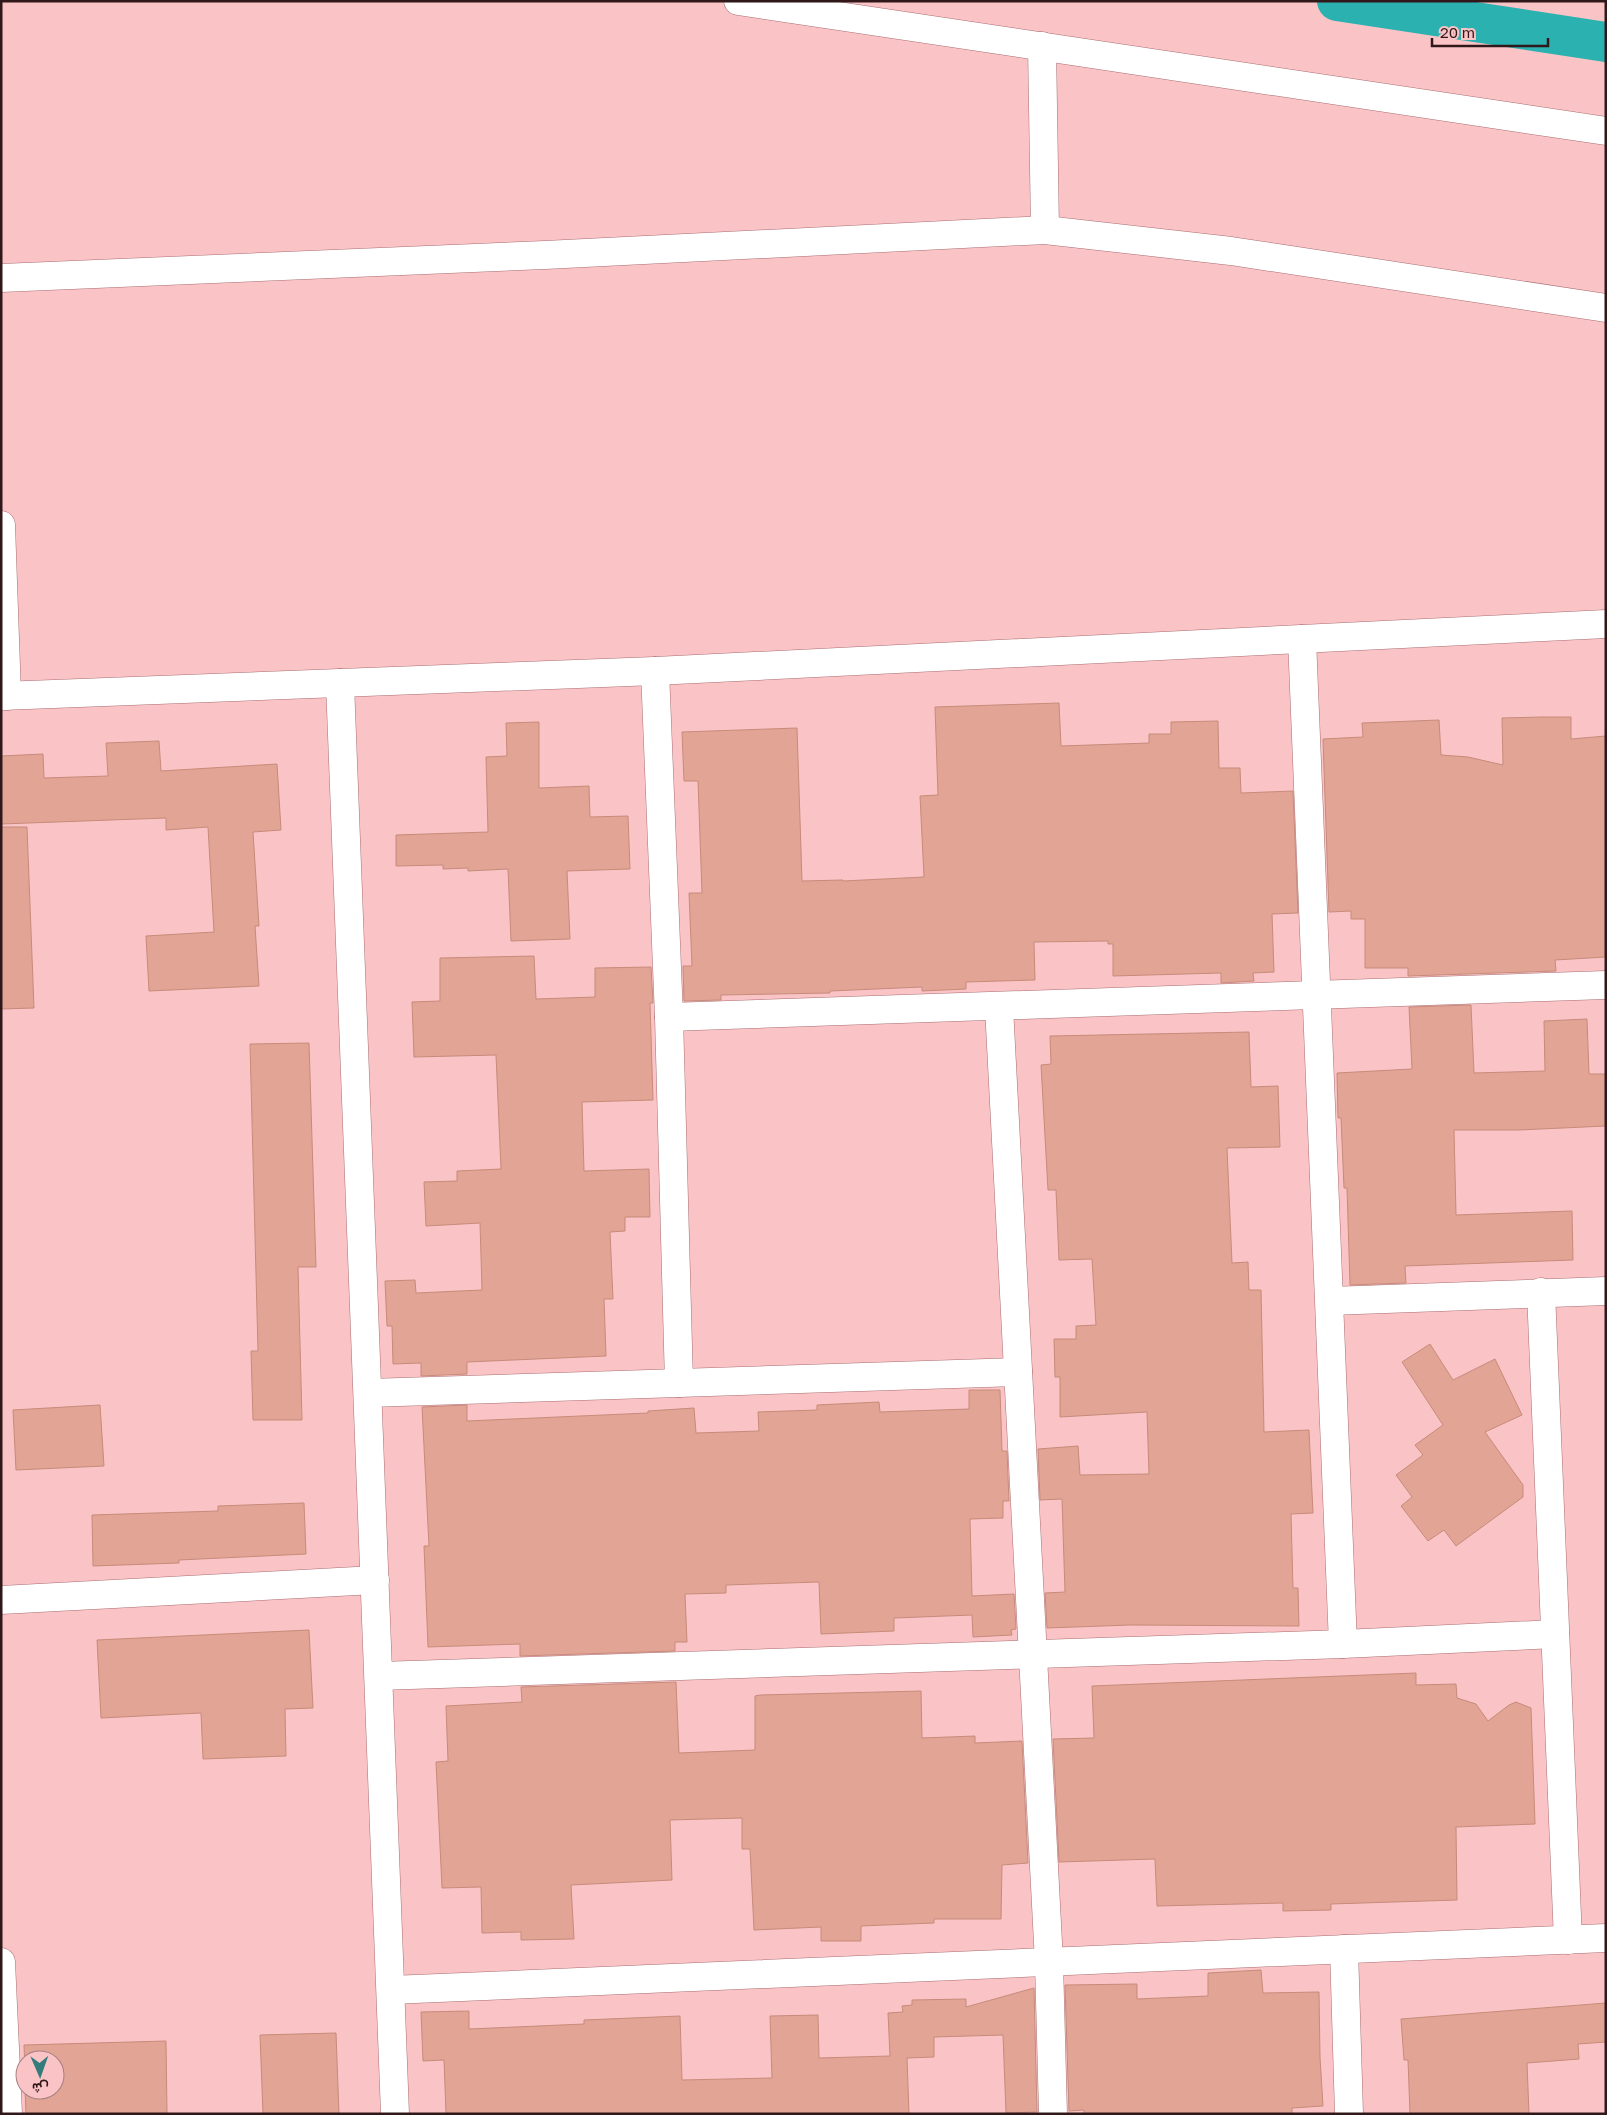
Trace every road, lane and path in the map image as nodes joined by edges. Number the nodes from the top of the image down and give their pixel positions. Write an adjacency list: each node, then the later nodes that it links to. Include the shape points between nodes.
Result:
1 (738, 1): 2 (street)
2 (1042, 46): 3 (street); 4 (street)
3 (1606, 131)
4 (1045, 230): 5 (street); 6 (street, via 1231,251)
5 (1, 278)
6 (1606, 308)
7 (1, 525): 12 (street)
8 (1606, 624): 9 (street)
9 (1302, 639): 10 (street); 14 (street)
10 (654, 671): 11 (street); 16 (street)
11 (340, 683): 12 (street); 22 (street)
12 (4, 696)
13 (1606, 985): 14 (street)
14 (1316, 996): 15 (street); 19 (street)
15 (999, 1007): 16 (street); 20 (street)
16 (668, 1018): 21 (street)
17 (1606, 1291): 18 (street)
18 (1541, 1292): 19 (street); 25 (street)
19 (1330, 1301): 26 (street)
20 (1018, 1372): 21 (street); 27 (street)
21 (679, 1383): 22 (street)
22 (368, 1393): 23 (street)
23 (375, 1580): 24 (street); 28 (street)
24 (1, 1600)
25 (1555, 1634): 26 (street); 30 (street)
26 (1343, 1644): 27 (street)
27 (1031, 1654): 28 (street); 33 (street)
28 (379, 1676): 34 (street)
29 (1606, 1938): 30 (street)
30 (1568, 1940): 31 (street)
31 (1344, 1950): 33 (street); 38 (street)
32 (1, 1962): 35 (street)
33 (1049, 1962): 34 (street); 37 (street)
34 (391, 1990): 36 (street)
35 (8, 2114)
36 (395, 2114)
37 (1053, 2114)
38 (1349, 2114)

